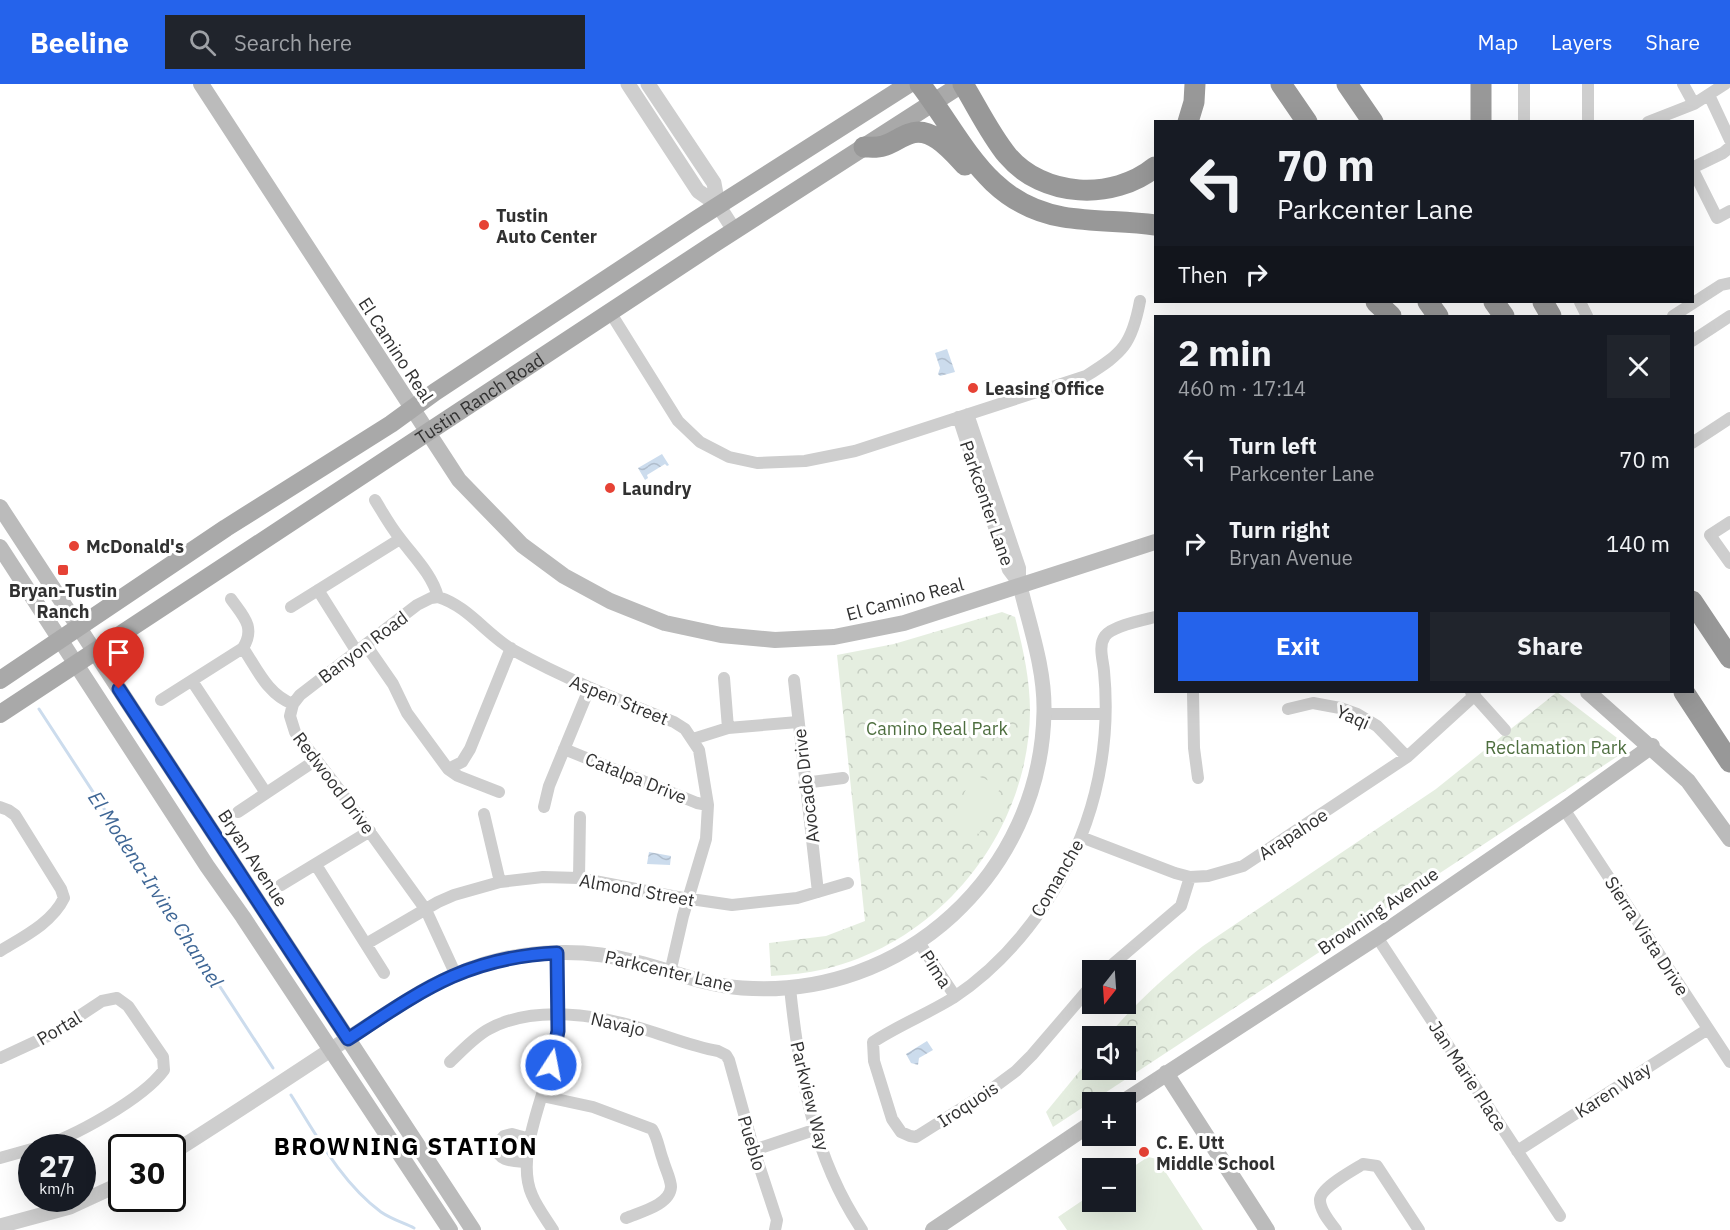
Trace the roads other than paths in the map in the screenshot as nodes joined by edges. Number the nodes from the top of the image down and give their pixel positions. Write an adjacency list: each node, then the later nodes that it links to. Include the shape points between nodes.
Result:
1 (201, 84): 46 (main road, El Camino Real)
2 (628, 84): 32 (street, via 699,194)
3 (648, 84): 32 (street, via 714,183)
4 (909, 84): 32 (main road, Tustin Ranch Road)
5 (920, 84): 16 (highway)
6 (962, 84): 16 (main road, Tustin Ranch Road); 29 (highway, via 1008,156 1044,181 1079,190 1102,190 1122,186)
7 (1195, 84): 18 (highway)
8 (1281, 84): 19 (highway)
9 (1347, 84): 20 (highway)
10 (1481, 84): 21 (highway)
11 (1524, 84): 22 (street)
12 (1588, 84): 23 (street)
13 (1683, 84): 17 (street)
14 (1725, 84): 15 (street)
15 (1709, 95): 17 (street); 25 (street)
16 (934, 102): 26 (main road, Tustin Ranch Road); 31 (highway, via 979,167)
17 (1694, 104): 24 (street)
18 (1189, 120)
19 (1306, 120)
20 (1372, 120)
21 (1481, 120)
22 (1524, 120)
23 (1588, 120)
24 (1653, 120)
25 (1730, 140)
26 (864, 147): 31 (highway, via 882,146 920,132 947,146 989,187); 35 (main road, Tustin Ranch Road)
27 (1730, 147): 28 (street)
28 (1694, 167)
29 (1154, 168)
30 (1694, 172): 33 (street, via 1717,218)
31 (1008, 196): 34 (highway, via 1027,207 1058,216)
32 (718, 205): 35 (street); 46 (main road, Tustin Ranch Road)
33 (1730, 211)
34 (1154, 225)
35 (734, 230): 41 (main road, Tustin Ranch Road)
36 (1730, 283): 38 (street)
37 (1140, 301): 47 (street, Parkcenter Lane, via 1135,328 1114,359 1086,376)
38 (1694, 302)
39 (1377, 303): 42 (highway)
40 (1693, 303): 43 (street)
41 (610, 312): 47 (street, Parkcenter Lane, via 678,421 700,442 729,457 757,463 820,458 855,451); 49 (main road, Tustin Ranch Road)
42 (1390, 315)
43 (1675, 315)
44 (1730, 316): 45 (street)
45 (1694, 340)
46 (411, 409): 49 (main road, El Camino Real); 65 (main road, Tustin Ranch Road)
47 (963, 416): 58 (street, Parkcenter Lane, via 1008,570)
48 (1730, 418): 50 (street)
49 (427, 433): 58 (main road, El Camino Real, via 483,507 542,562 610,601 675,626 744,638 834,637 904,623); 70 (main road, Tustin Ranch Road)
50 (1694, 442)
51 (375, 500): 54 (street)
52 (0, 507): 65 (main road, Bryan Avenue)
53 (1730, 522): 57 (street, via 1710,535)
54 (400, 538): 59 (street); 60 (street, via 435,586)
55 (1154, 542): 58 (main road, El Camino Real)
56 (0, 547): 66 (main road)
57 (1730, 563)
58 (1020, 586): 86 (street, Parkcenter Lane, via 1040,669)
59 (318, 590): 63 (street); 69 (street)
60 (438, 597): 68 (street, Aspen Street, via 457,606); 69 (street, Banyon Road, via 417,605)
61 (231, 599): 67 (street, via 250,632)
62 (1694, 604): 71 (highway)
63 (291, 607)
64 (1154, 616): 87 (street, Comanche, via 1116,628 1105,636 1101,646)
65 (79, 628): 66 (main road, Tustin Ranch Road); 70 (main road, Bryan Avenue)
66 (60, 640): 72 (main road); 74 (main road, Tustin Ranch Road)
67 (243, 648): 75 (street); 83 (street, Redwood Drive, via 269,688)
68 (511, 648): 77 (street, Aspen Street); 97 (street, via 470,749 462,762)
69 (361, 649): 83 (street, Banyon Road, via 300,695); 97 (street, via 393,684 407,713)
70 (94, 651): 72 (main road, Tustin Ranch Road); 136 (main road, Bryan Avenue)
71 (1730, 658)
72 (76, 663): 85 (main road, Tustin Ranch Road); 138 (main road)
73 (724, 678): 89 (street)
74 (0, 680)
75 (192, 681): 82 (street); 102 (street)
76 (794, 681): 88 (street, Avocado Drive)
77 (589, 689): 91 (street, Aspen Street, via 674,722); 93 (street)
78 (1193, 693): 99 (street)
79 (1473, 693): 90 (street); 94 (street, Arapahoe)
80 (1589, 693): 92 (main road)
81 (1685, 693): 96 (highway)
82 (161, 700)
83 (293, 705): 95 (street, Redwood Drive, via 291,725)
84 (1288, 708): 94 (street, Yaqi, via 1313,704 1357,714 1377,726)
85 (0, 714)
86 (1044, 714): 87 (street); 123 (street, Parkcenter Lane, via 1034,785 1008,846 973,895 944,924)
87 (1106, 714): 111 (street, Comanche, via 1095,793)
88 (798, 722): 89 (street); 100 (street, Avocado Drive)
89 (728, 728): 91 (street)
90 (1505, 730)
91 (693, 739): 103 (street, via 702,759)
92 (1652, 747): 106 (main road, Browning Avenue); 112 (main road, via 1688,781)
93 (564, 749): 103 (street, Catalpa Drive); 105 (street)
94 (1407, 757): 114 (street, Arapahoe, via 1243,866)
95 (316, 760): 102 (street); 110 (street, Redwood Drive)
96 (1730, 762)
97 (448, 769): 101 (street)
98 (843, 778): 100 (street)
99 (1198, 778)
100 (804, 783): 119 (street, Avocado Drive)
101 (499, 792)
102 (266, 793): 107 (street)
103 (708, 805): 120 (street, via 706,839)
104 (1, 807): 125 (street, via 15,815 64,898 59,910)
105 (544, 807)
106 (1564, 809): 122 (main road, Browning Avenue); 135 (street, Sierra Vista Drive)
107 (238, 812)
108 (484, 814): 116 (street)
109 (580, 817): 115 (street)
110 (370, 831): 113 (street); 121 (street, Redwood Drive)
111 (1081, 837): 114 (street, Arapahoe); 132 (street, Comanche, via 1057,884 1021,935)
112 (1730, 839)
113 (316, 864): 118 (street); 124 (street)
114 (1190, 877): 127 (street, via 1181,906)
115 (579, 878): 116 (street, Almond Street); 120 (street, Almond Street)
116 (500, 882): 121 (street, Almond Street, via 454,895)
117 (848, 883): 119 (street, Almond Street)
118 (281, 885)
119 (818, 892): 120 (street, Almond Street, via 732,905)
120 (688, 899): 130 (street)
121 (426, 910): 124 (street, Almond Street); 129 (street, Redwood Drive)
122 (1377, 937): 143 (main road, Browning Avenue); 152 (street, Jan Marie Place)
123 (918, 941): 131 (street, Parkcenter Lane, via 863,970); 132 (street, Pima)
124 (366, 944): 128 (street)
125 (0, 951)
126 (557, 953): 129 (street, Parkcenter Lane, via 501,959); 130 (street, Parkcenter Lane, via 617,957); 134 (street)
127 (1118, 960)
128 (384, 973)
129 (455, 973): 136 (street, Parkcenter Lane)
130 (670, 973): 131 (street, Parkcenter Lane, via 740,988)
131 (790, 988): 146 (street, Parkview Way, via 801,1075)
132 (955, 996): 137 (street, Comanche)
133 (1082, 997): 137 (street, Iroquois, via 1016,1071 916,1137 901,1132 892,1119 874,1061)
134 (558, 1014): 139 (street, Navajo, via 628,1024); 141 (street, Navajo, via 495,1026); 145 (street, via 555,1048)
135 (1708, 1029): 142 (street, Sierra Vista Drive); 152 (street, Karen Way)
136 (348, 1039): 138 (street, Parkcenter Lane); 161 (main road, Bryan Avenue)
137 (873, 1042)
138 (331, 1050): 150 (street, Parkcenter Lane); 160 (main road)
139 (726, 1055): 151 (street, Pueblo)
140 (0, 1058): 148 (street, Portal, via 52,1034 102,1001 117,998 129,1006 163,1057 164,1070 156,1082)
141 (450, 1062)
142 (1730, 1062)
143 (1166, 1073): 144 (main road, Browning Avenue); 166 (main road)
144 (1136, 1093)
145 (542, 1096): 149 (street); 158 (street, via 593,1107 652,1129 657,1136 671,1185 669,1195)
146 (814, 1130): 151 (street); 164 (street, Parkview Way, via 841,1196)
147 (1082, 1130): 165 (main road)
148 (68, 1134)
149 (530, 1139): 155 (street); 155 (street, via 512,1134 504,1136 496,1146 502,1158)
150 (186, 1144)
151 (754, 1150): 163 (street, Pueblo, via 777,1220)
152 (1517, 1151): 157 (street, Jan Marie Place)
153 (18, 1153): 154 (street)
154 (0, 1158)
155 (526, 1162): 162 (street, via 532,1195)
156 (108, 1189): 159 (street, via 70,1207)
157 (1560, 1216)
158 (626, 1218)
159 (0, 1226)
160 (450, 1230)
161 (473, 1230)
162 (553, 1230)
163 (775, 1230)
164 (862, 1230)
165 (933, 1230)
166 (1268, 1230)
167 (1336, 1230): 168 (street, via 1319,1198 1323,1191 1363,1164 1377,1166)
168 (1419, 1230)

